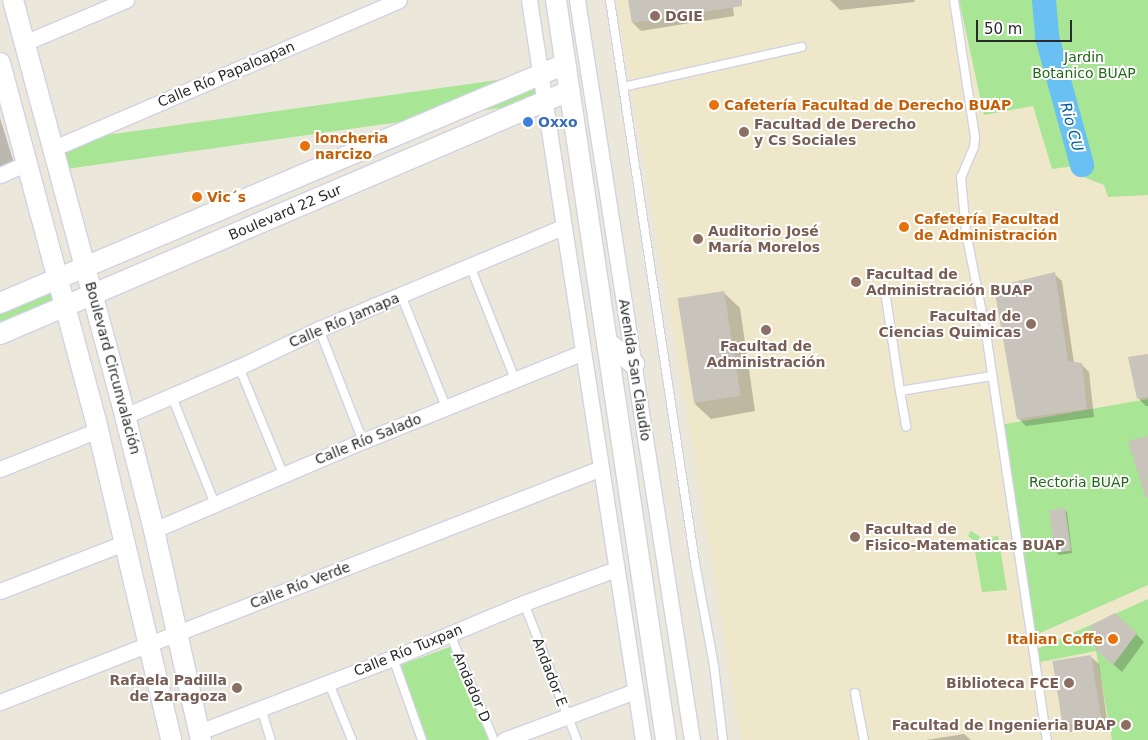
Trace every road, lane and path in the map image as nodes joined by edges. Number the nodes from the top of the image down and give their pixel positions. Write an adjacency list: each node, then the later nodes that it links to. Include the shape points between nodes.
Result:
1 (13, 0): 9 (street, Boulevard Circunvalación)
2 (126, 0): 9 (street)
3 (399, 0): 18 (street, Calle Río Papaloapan)
4 (528, 0): 13 (street)
5 (556, 0): 12 (street, Avenida San Claudio)
6 (577, 0): 35 (street, Avenida San Claudio)
7 (610, 0): 14 (lane)
8 (954, 0): 37 (lane, via 975,138 961,183 966,232)
9 (24, 42): 18 (street, Boulevard Circunvalación)
10 (802, 47): 14 (lane)
11 (0, 62): 20 (street)
12 (565, 64): 13 (street, Boulevard 22 Sur); 15 (street, Avenida San Claudio)
13 (540, 74): 16 (street); 17 (street, Boulevard 22 Sur)
14 (623, 87): 76 (lane)
15 (569, 91): 16 (street, Boulevard 22 Sur); 33 (street, Avenida San Claudio)
16 (544, 102): 19 (street, Boulevard 22 Sur); 22 (street)
17 (419, 125): 19 (street); 23 (street, Boulevard 22 Sur)
18 (54, 148): 23 (street, Boulevard Circunvalación)
19 (429, 151): 27 (street, Boulevard 22 Sur)
20 (27, 163): 21 (street); 25 (street)
21 (0, 175)
22 (563, 227): 24 (street, Calle Río Jamapa); 34 (street)
23 (86, 266): 25 (street, Boulevard 22 Sur); 27 (street, Boulevard Circunvalación)
24 (470, 266): 28 (street, Calle Río Jamapa); 38 (lane)
25 (58, 278): 29 (street, Boulevard 22 Sur); 30 (street)
26 (885, 291): 39 (lane)
27 (93, 294): 30 (street, Boulevard 22 Sur); 42 (street, Boulevard Circunvalación)
28 (401, 295): 31 (street, Calle Río Jamapa); 41 (lane)
29 (0, 303)
30 (65, 306): 32 (street, Boulevard 22 Sur); 44 (street)
31 (319, 329): 36 (street, Calle Río Jamapa); 45 (lane)
32 (0, 334)
33 (607, 342): 35 (street); 74 (street, Avenida San Claudio)
34 (583, 352): 38 (street, Calle Río Salado); 46 (street)
35 (634, 364): 75 (street, Avenida San Claudio)
36 (239, 367): 40 (street, Calle Río Jamapa); 48 (lane)
37 (992, 376): 39 (lane); 78 (lane)
38 (515, 379): 41 (street, Calle Río Salado)
39 (900, 391): 43 (lane)
40 (172, 397): 42 (street, Calle Río Jamapa); 49 (lane)
41 (446, 408): 45 (street, Calle Río Salado)
42 (125, 416): 50 (street, Boulevard Circunvalación)
43 (906, 426)
44 (98, 430): 47 (street); 51 (street)
45 (363, 441): 48 (street, Calle Río Salado)
46 (601, 468): 52 (street); 55 (street, Calle Río Verde)
47 (0, 469)
48 (283, 474): 49 (street, Calle Río Salado)
49 (214, 504): 50 (street, Calle Río Salado)
50 (154, 530): 55 (street, Boulevard Circunvalación)
51 (124, 543): 53 (street); 57 (street)
52 (616, 569): 54 (street, Calle Río Tuxpan); 60 (street)
53 (0, 591)
54 (524, 603): 56 (street, Calle Río Tuxpan); 64 (lane, Andador E)
55 (176, 633): 57 (street, Calle Río Verde); 65 (street, Boulevard Circunvalación)
56 (450, 634): 58 (street, Calle Río Tuxpan); 70 (lane, Andador D)
57 (148, 645): 62 (street, Calle Río Verde); 66 (street)
58 (393, 658): 59 (street, Calle Río Tuxpan); 69 (lane)
59 (328, 681): 63 (street, Calle Río Tuxpan); 68 (lane)
60 (635, 691): 64 (street); 73 (street)
61 (855, 693): 77 (lane)
62 (0, 702)
63 (260, 708): 65 (street, Calle Río Tuxpan); 67 (lane)
64 (568, 716): 71 (street); 72 (lane, Andador E)
65 (200, 736)
66 (171, 740)
67 (271, 740)
68 (352, 740)
69 (422, 740)
70 (494, 740)
71 (504, 740)
72 (577, 740)
73 (643, 740)
74 (666, 740)
75 (692, 740)
76 (723, 740)
77 (864, 740)
78 (1047, 740)

